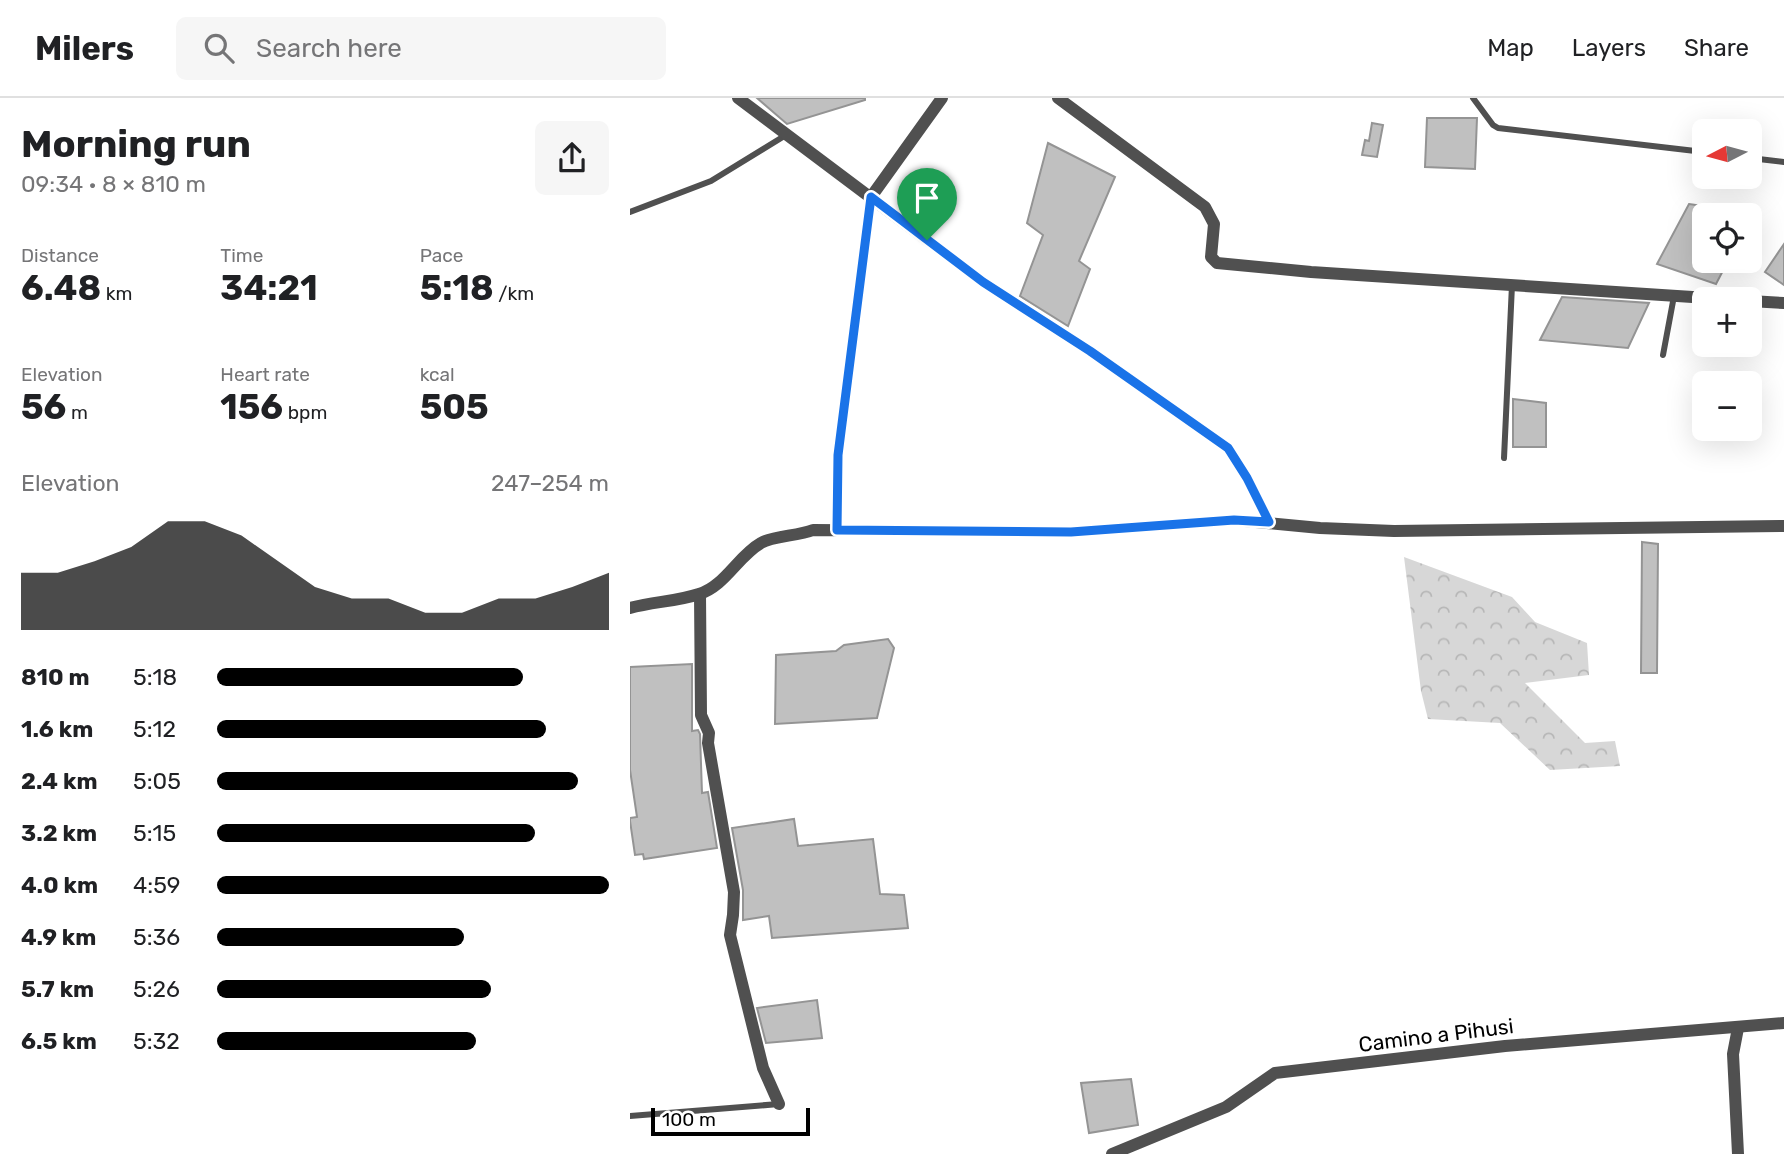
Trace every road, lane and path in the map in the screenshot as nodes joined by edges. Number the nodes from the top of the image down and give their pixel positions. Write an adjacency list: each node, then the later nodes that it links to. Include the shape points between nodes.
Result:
1 (738, 98): 5 (street)
2 (942, 98): 9 (street)
3 (1058, 98): 11 (street, via 1205,207 1214,225 1211,257 1217,263)
4 (1472, 98): 6 (lane, via 1498,128)
5 (786, 135): 9 (street); 10 (lane, via 711,181)
6 (1692, 151)
7 (1762, 159): 8 (lane)
8 (1784, 162)
9 (871, 197): 18 (street, via 983,282 1228,448); 20 (street, via 838,455)
10 (630, 212)
11 (1512, 285): 12 (street); 17 (lane)
12 (1674, 296): 13 (street); 16 (lane)
13 (1692, 297)
14 (1762, 302): 15 (street)
15 (1784, 303)
16 (1663, 355)
17 (1504, 458)
18 (1269, 522): 19 (street, via 1394,531); 20 (street, via 1234,520 1071,532)
19 (1784, 526)
20 (837, 530): 21 (street, via 813,530 763,541 719,583)
21 (700, 594): 22 (street); 25 (street, via 701,715 709,733 734,892 730,935 762,1068)
22 (630, 608)
23 (1784, 1023): 24 (street, Camino a Pihusi)
24 (1738, 1028): 27 (street, Camino a Pihusi, via 1505,1046 1275,1073 1226,1107); 28 (street, via 1733,1054)
25 (779, 1104): 26 (lane)
26 (630, 1116)
27 (1112, 1154)
28 (1738, 1154)

